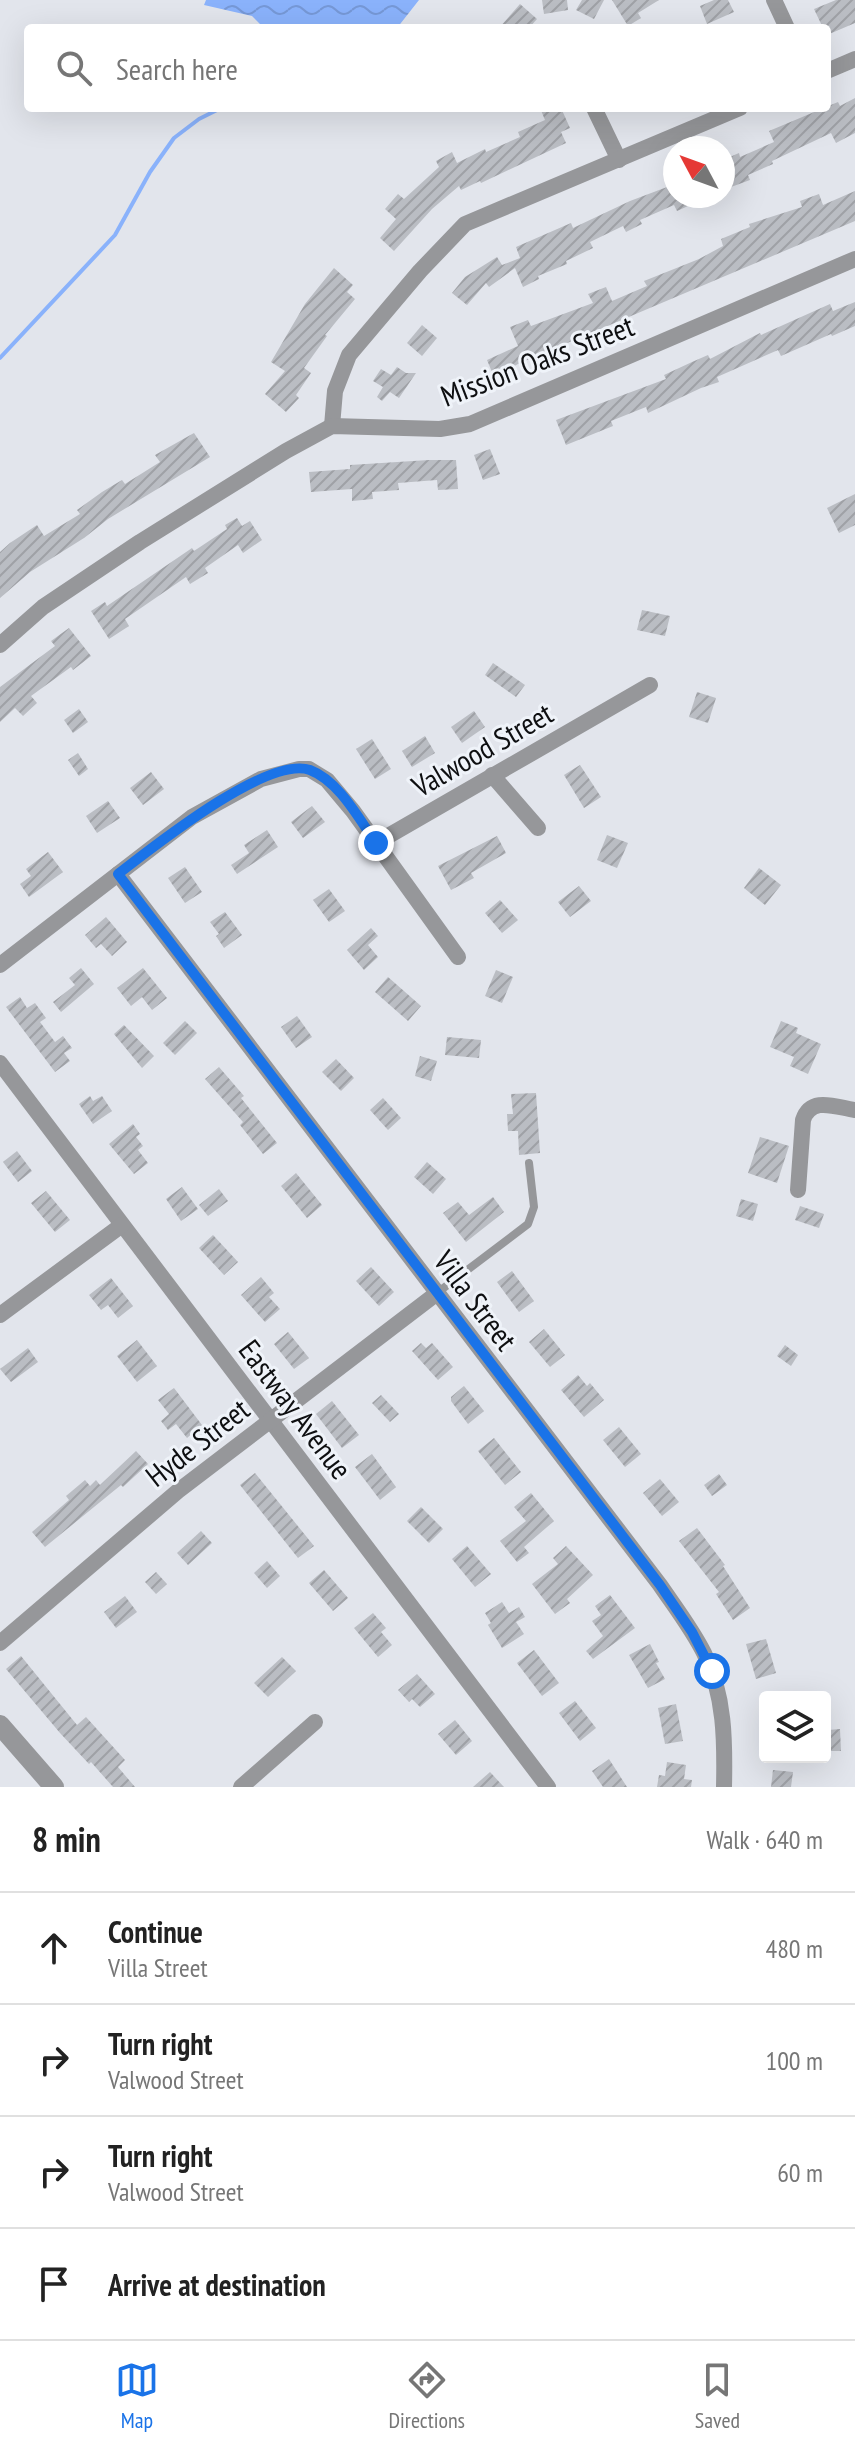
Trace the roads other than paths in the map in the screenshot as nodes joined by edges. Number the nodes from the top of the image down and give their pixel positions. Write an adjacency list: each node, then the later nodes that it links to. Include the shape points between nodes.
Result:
1 (774, 0): 2 (street)
2 (785, 24)
3 (855, 59): 4 (street)
4 (831, 69)
5 (596, 112): 7 (street)
6 (731, 112): 7 (street)
7 (619, 160): 9 (street, via 465,224 349,355 335,391)
8 (855, 259): 9 (street, Mission Oaks Street, via 470,424 440,429)
9 (332, 426): 10 (street, via 140,542 43,607)
10 (0, 645)
11 (650, 685): 12 (street, Valwood Street)
12 (492, 775): 13 (street); 14 (street, Valwood Street)
13 (538, 828)
14 (376, 843): 15 (street, via 327,780 309,769 288,770 192,817); 16 (street)
15 (118, 874): 17 (street); 23 (street, Villa Street)
16 (458, 957)
17 (0, 965)
18 (0, 1063): 22 (street, Eastway Avenue)
19 (855, 1110): 21 (street, via 821,1104 806,1111)
20 (529, 1163): 23 (lane, via 534,1207 528,1224)
21 (798, 1190)
22 (122, 1225): 24 (street); 25 (street, Eastway Avenue)
23 (436, 1294): 25 (street, Hyde Street); 32 (street, Villa Street, via 660,1585 704,1653 726,1738)
24 (0, 1315)
25 (270, 1421): 26 (street, Hyde Street, via 141,1521); 31 (street, Eastway Avenue)
26 (0, 1643)
27 (315, 1722): 30 (street)
28 (0, 1725): 29 (street)
29 (54, 1787)
30 (241, 1787)
31 (548, 1787)
32 (724, 1787)

